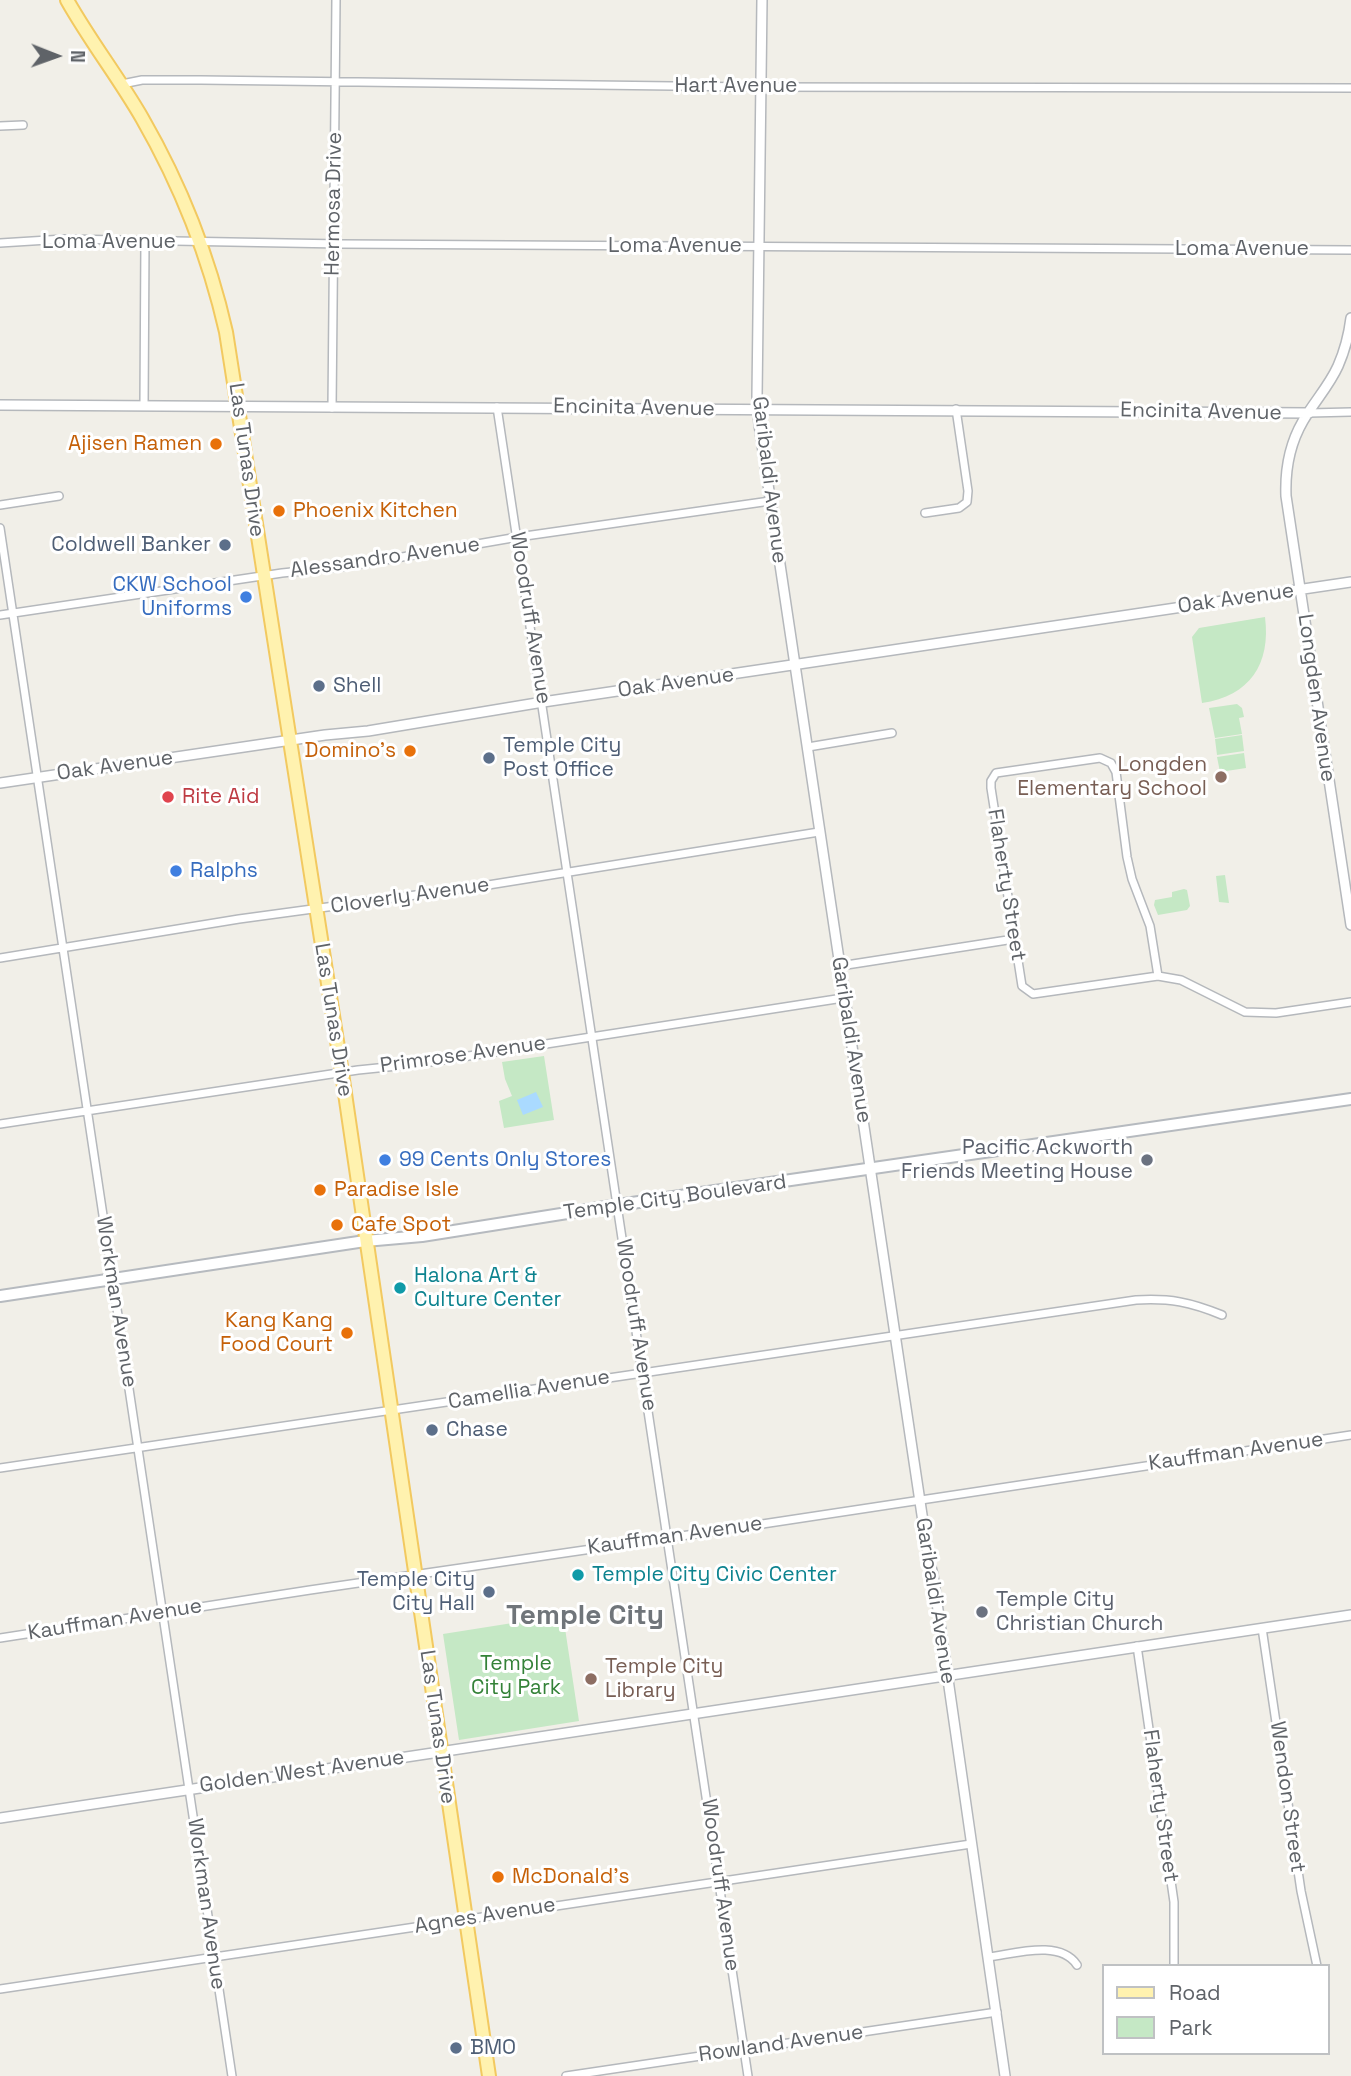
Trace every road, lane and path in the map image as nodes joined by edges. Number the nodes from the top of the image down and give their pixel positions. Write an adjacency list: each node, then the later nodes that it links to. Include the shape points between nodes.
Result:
1 (67, 0): 5 (main road, Las Tunas Drive)
2 (336, 0): 4 (street, Hermosa Drive)
3 (762, 0): 6 (street, Garibaldi Avenue)
4 (335, 82): 5 (street, Hart Avenue, via 142,80); 6 (street, Hart Avenue); 13 (street, Hermosa Drive)
5 (122, 84): 11 (main road, Las Tunas Drive, via 155,142)
6 (761, 86): 7 (street, Hart Avenue); 14 (street, Garibaldi Avenue)
7 (1351, 88)
8 (23, 125): 9 (street)
9 (0, 126)
10 (145, 240): 11 (street, Loma Avenue); 12 (street, Loma Avenue); 18 (street)
11 (200, 242): 13 (street, Loma Avenue); 19 (main road, Las Tunas Drive, via 220,304)
12 (0, 243)
13 (333, 243): 14 (street, Loma Avenue); 21 (street, Hermosa Drive)
14 (759, 246): 15 (street, Loma Avenue); 23 (street, Garibaldi Avenue)
15 (1351, 250)
16 (1351, 317): 25 (street, Longden Avenue, via 1345,350)
17 (0, 405): 18 (street, Encinita Avenue)
18 (144, 406): 19 (street, Encinita Avenue)
19 (239, 407): 21 (street, Encinita Avenue); 32 (main road, Las Tunas Drive)
20 (498, 407): 21 (street, Encinita Avenue); 23 (street, Encinita Avenue); 31 (street, Woodruff Avenue)
21 (332, 408)
22 (956, 409): 23 (street, Encinita Avenue); 25 (street, Encinita Avenue); 29 (street, via 968,497 959,508)
23 (757, 410): 27 (street, Garibaldi Avenue)
24 (1351, 412): 25 (street, Encinita Avenue)
25 (1309, 413): 34 (street, Longden Avenue, via 1294,441 1285,476)
26 (59, 496): 28 (street)
27 (770, 501): 31 (street, Alessandro Avenue); 37 (street, Garibaldi Avenue)
28 (0, 505)
29 (925, 513)
30 (0, 527): 35 (street, Workman Avenue)
31 (518, 537): 32 (street, Alessandro Avenue); 38 (street, Woodruff Avenue)
32 (263, 576): 35 (street, Alessandro Avenue); 40 (main road, Las Tunas Drive)
33 (1351, 582): 34 (street, Oak Avenue)
34 (1300, 589): 37 (street, Oak Avenue); 47 (street, Longden Avenue)
35 (13, 613): 36 (street, Alessandro Avenue); 42 (street, Workman Avenue)
36 (0, 615)
37 (795, 664): 38 (street, Oak Avenue); 41 (street, Garibaldi Avenue)
38 (543, 702): 40 (street, Oak Avenue); 45 (street, Woodruff Avenue)
39 (892, 733): 41 (street)
40 (290, 740): 42 (street, Oak Avenue); 46 (main road, Las Tunas Drive)
41 (808, 747): 44 (street, Garibaldi Avenue)
42 (37, 778): 43 (street, Oak Avenue); 49 (street, Workman Avenue)
43 (0, 783)
44 (819, 832): 45 (street, Cloverly Avenue); 51 (street, Garibaldi Avenue)
45 (568, 871): 46 (street, Cloverly Avenue); 55 (street, Woodruff Avenue)
46 (316, 909): 49 (street, Cloverly Avenue); 56 (main road, Las Tunas Drive)
47 (1351, 925)
48 (1014, 939): 51 (street); 52 (street, Flaherty Street, via 1022,986 1034,994); 52 (street, Flaherty Street, via 991,788 993,776 1000,771 1100,758 1116,772 1132,879 1150,926)
49 (63, 947): 50 (street, Cloverly Avenue); 58 (street, Workman Avenue)
50 (0, 958)
51 (840, 966): 53 (street, Garibaldi Avenue)
52 (1158, 976): 54 (street, via 1181,980 1245,1012 1276,1013)
53 (843, 998): 55 (street, Primrose Avenue); 60 (street, Garibaldi Avenue)
54 (1351, 1002)
55 (593, 1035): 56 (street, Primrose Avenue); 61 (street, Woodruff Avenue)
56 (342, 1073): 58 (street, Primrose Avenue); 62 (main road, Las Tunas Drive)
57 (1351, 1099): 60 (main road, Temple City Boulevard)
58 (87, 1111): 59 (street, Primrose Avenue); 63 (street, Workman Avenue)
59 (0, 1124)
60 (870, 1169): 61 (main road, Temple City Boulevard); 66 (street, Garibaldi Avenue)
61 (618, 1205): 62 (main road, Temple City Boulevard); 67 (street, Woodruff Avenue)
62 (365, 1241): 63 (main road, Temple City Boulevard); 68 (main road, Las Tunas Drive)
63 (112, 1279): 64 (main road, Temple City Boulevard); 70 (street, Workman Avenue)
64 (0, 1296)
65 (1222, 1315): 66 (street, Camellia Avenue, via 1161,1298)
66 (895, 1335): 67 (street, Camellia Avenue); 72 (street, Garibaldi Avenue)
67 (642, 1372): 68 (street, Camellia Avenue); 73 (street, Woodruff Avenue)
68 (390, 1410): 70 (street, Camellia Avenue); 74 (main road, Las Tunas Drive)
69 (1351, 1435): 72 (street, Kauffman Avenue)
70 (137, 1448): 71 (street, Camellia Avenue); 75 (street, Workman Avenue)
71 (0, 1468)
72 (919, 1499): 73 (street, Kauffman Avenue); 80 (street, Garibaldi Avenue)
73 (668, 1536): 74 (street, Kauffman Avenue); 81 (street, Woodruff Avenue)
74 (414, 1575): 75 (street, Kauffman Avenue); 82 (main road, Las Tunas Drive)
75 (162, 1612): 78 (street, Kauffman Avenue); 83 (street, Workman Avenue)
76 (1351, 1615): 77 (street, Golden West Avenue)
77 (1262, 1628): 79 (street, Golden West Avenue); 91 (street, Wendon Street, via 1301,1891)
78 (0, 1639)
79 (1137, 1646): 80 (street, Golden West Avenue); 90 (street, Flaherty Street, via 1174,1902)
80 (947, 1675): 81 (street, Golden West Avenue); 85 (street, Garibaldi Avenue)
81 (694, 1713): 82 (street, Golden West Avenue); 86 (street, Woodruff Avenue)
82 (441, 1751): 83 (street, Golden West Avenue); 87 (main road, Las Tunas Drive)
83 (189, 1788): 84 (street, Golden West Avenue); 88 (street, Workman Avenue)
84 (0, 1818)
85 (971, 1844): 86 (street, Agnes Avenue); 89 (street, Garibaldi Avenue)
86 (719, 1881): 87 (street, Agnes Avenue); 95 (street, Woodruff Avenue)
87 (465, 1919): 88 (street, Agnes Avenue); 97 (main road, Las Tunas Drive)
88 (213, 1956): 93 (street, Agnes Avenue); 96 (street, Workman Avenue)
89 (988, 1957): 92 (street, via 1053,1950 1071,1956); 94 (street, Garibaldi Avenue)
90 (1174, 1964)
91 (1317, 1964)
92 (1077, 1965)
93 (0, 1989)
94 (997, 2012): 95 (street, Rowland Avenue); 100 (street, Garibaldi Avenue)
95 (744, 2050): 98 (street, Rowland Avenue); 99 (street, Woodruff Avenue)
96 (232, 2076)
97 (489, 2076)
98 (566, 2076)
99 (748, 2076)
100 (1005, 2076)

